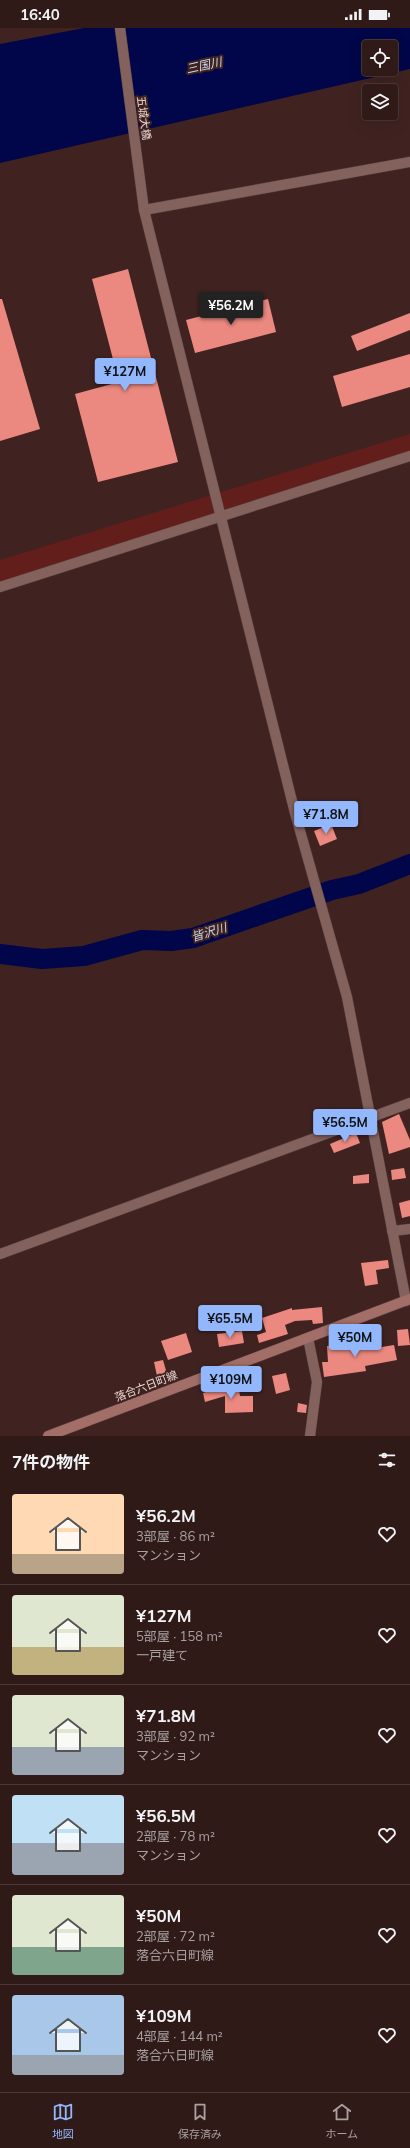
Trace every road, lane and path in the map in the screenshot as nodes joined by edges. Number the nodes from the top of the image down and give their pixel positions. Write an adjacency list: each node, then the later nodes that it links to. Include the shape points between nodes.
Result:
1 (120, 28): 3 (street, 五城大橋)
2 (410, 162): 3 (street)
3 (144, 210): 5 (street, 五城大橋)
4 (410, 456): 5 (street)
5 (221, 516): 6 (street); 8 (street, 五城大橋, via 295,813 335,947)
6 (0, 587)
7 (410, 1103): 8 (street)
8 (370, 1118): 10 (street, 五城大橋); 11 (street)
9 (410, 1229): 10 (street)
10 (392, 1232): 12 (street, 五城大橋)
11 (0, 1254)
12 (408, 1300): 13 (main road, 落合六日町線)
13 (308, 1338): 14 (main road, 落合六日町線); 15 (street, via 317,1382)
14 (48, 1436)
15 (310, 1436)

